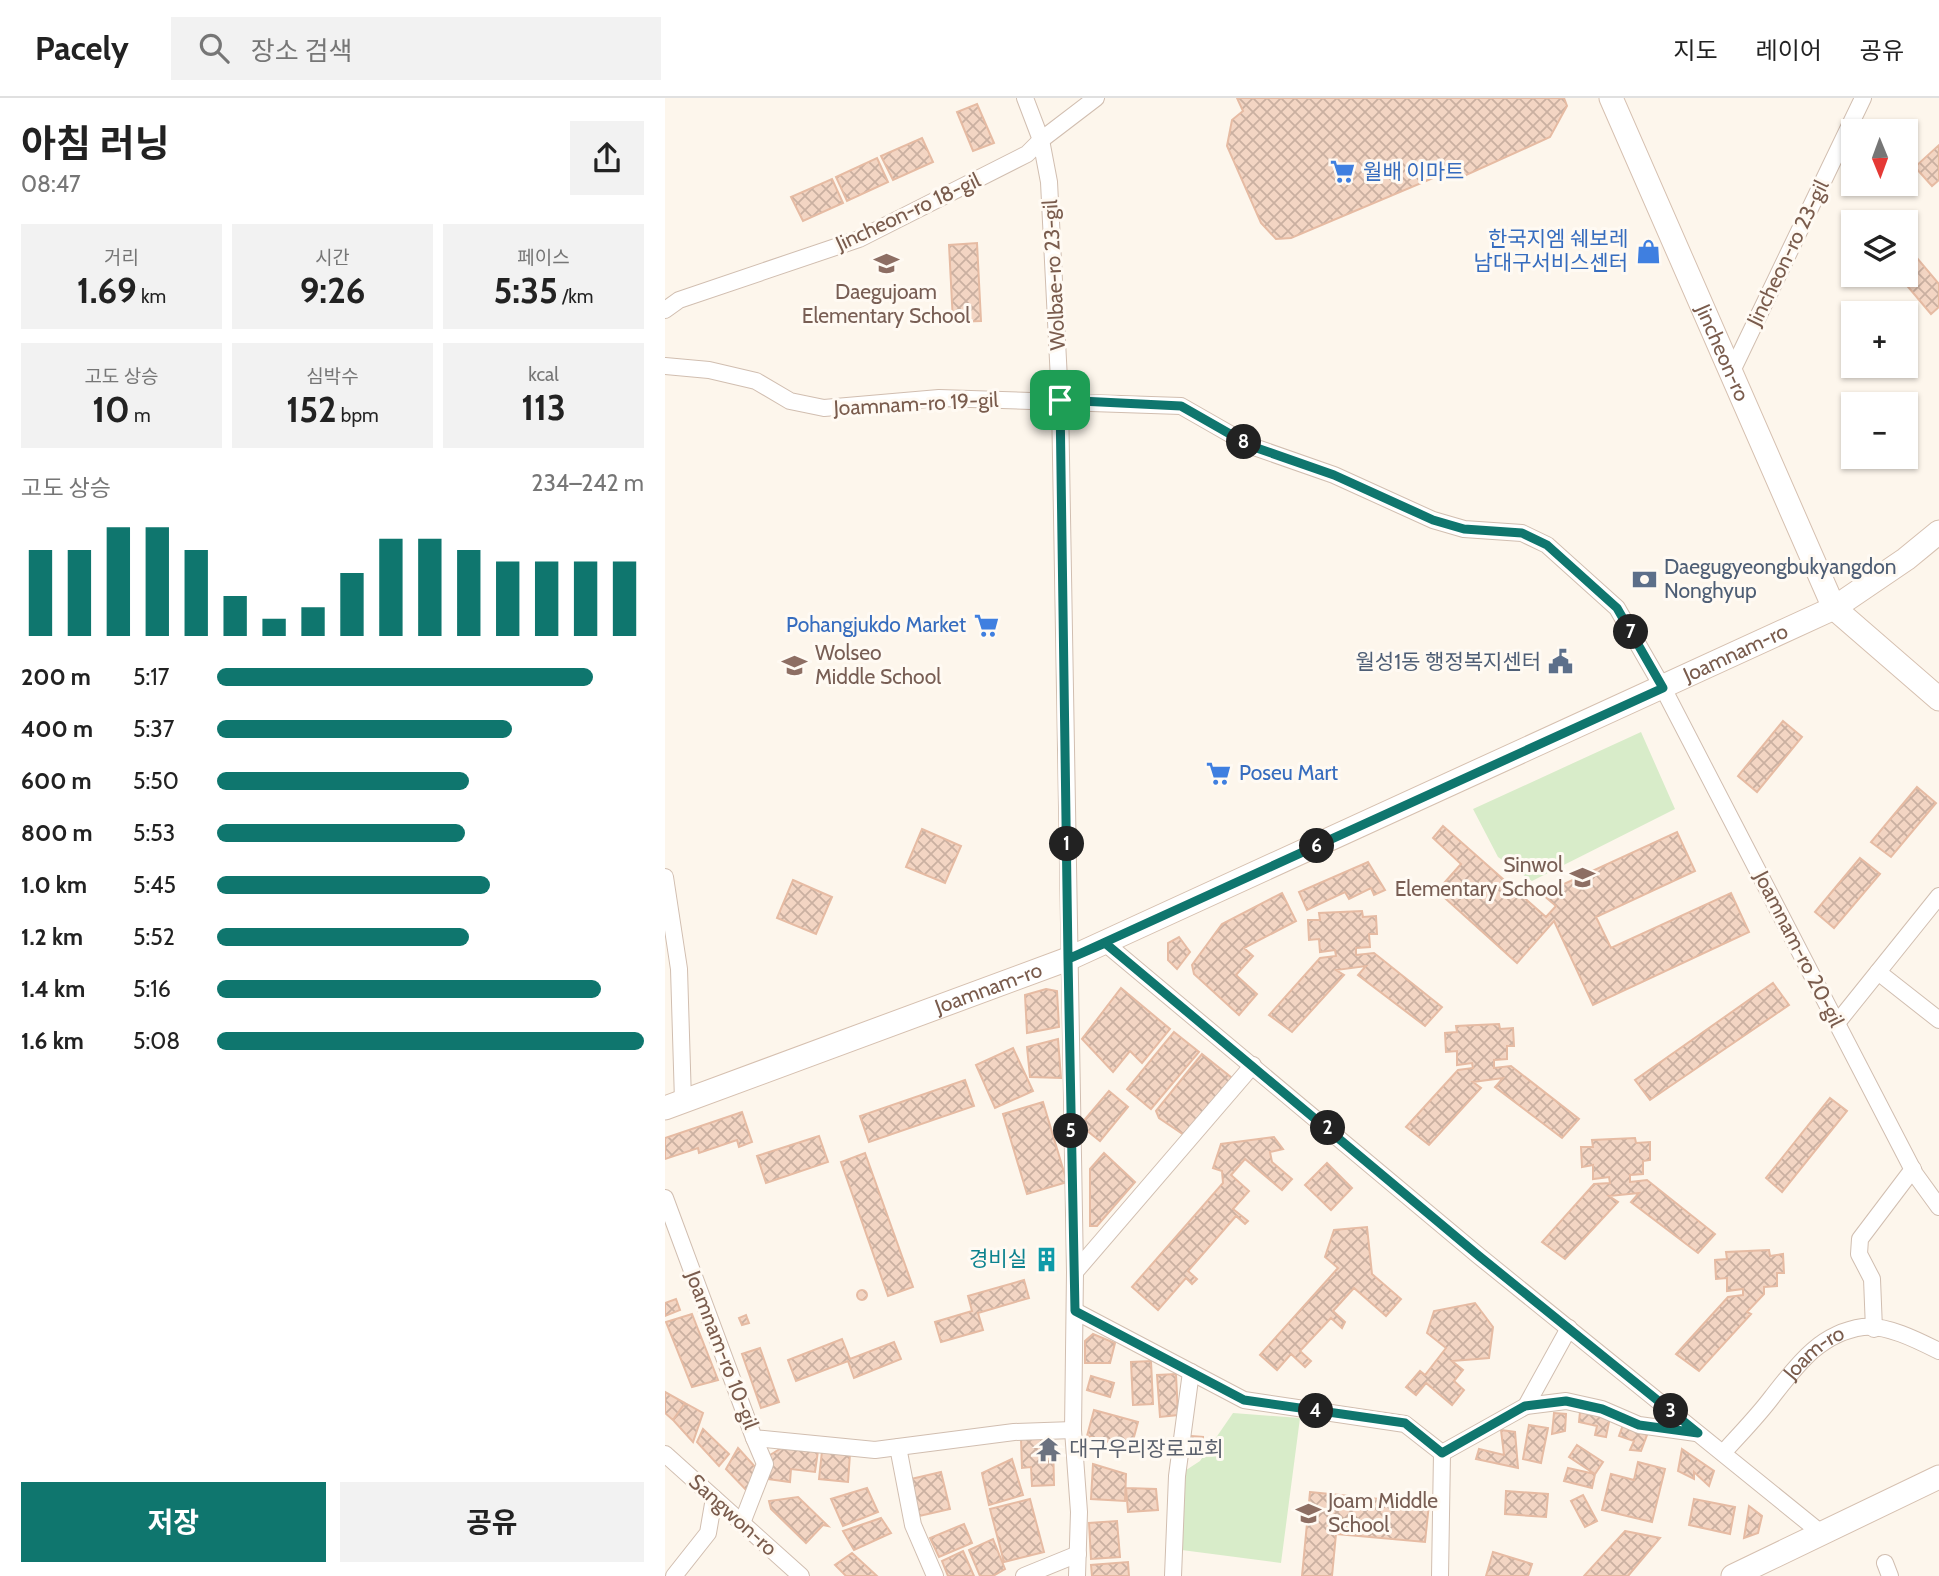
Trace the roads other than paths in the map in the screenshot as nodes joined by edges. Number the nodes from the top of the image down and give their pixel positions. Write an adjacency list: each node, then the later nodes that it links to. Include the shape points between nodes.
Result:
1 (1025, 98): 5 (street, Wolbae-ro 23-gil)
2 (1096, 98): 5 (street, Jincheon-ro 18-gil)
3 (1611, 98): 8 (main road, Jincheon-ro)
4 (1863, 98): 8 (street, Jincheon-ro 23-gil)
5 (1041, 140): 6 (street, Jincheon-ro 18-gil, via 1027,155 859,239 679,300); 9 (street, Wolbae-ro 23-gil, via 1049,182)
6 (665, 310)
7 (665, 366): 9 (street, Joamnam-ro 19-gil, via 757,381 790,401 824,408 939,398)
8 (1732, 371): 11 (main road, Jincheon-ro)
9 (1060, 400): 12 (street, Joamnam-ro 19-gil, via 1181,406 1251,446 1334,475 1433,520 1464,529 1522,533 1547,545 1617,608); 17 (street, Wolbae-ro 23-gil)
10 (1939, 532): 11 (main road, Joamnam-ro)
11 (1834, 608): 12 (main road, Joamnam-ro); 13 (main road)
12 (1663, 688): 16 (main road, Joamnam-ro); 20 (street, Joamnam-ro 20-gil)
13 (1939, 699)
14 (665, 877): 22 (street, via 679,969)
15 (1939, 896): 18 (street)
16 (1105, 943): 17 (main road, Joamnam-ro); 21 (street)
17 (1068, 959): 22 (main road, Joamnam-ro); 26 (street, Wolbae-ro 23-gil)
18 (1878, 972): 19 (street); 20 (street)
19 (1939, 1020)
20 (1837, 1023): 23 (street, Joamnam-ro 20-gil)
21 (1253, 1065): 26 (street); 28 (street)
22 (674, 1105)
23 (1913, 1169): 25 (street, Joamnam-ro 20-gil); 29 (street, via 1860,1239 1859,1254 1872,1279)
24 (665, 1198): 35 (street, Joamnam-ro 10-gil)
25 (1939, 1207)
26 (1075, 1272): 27 (street, Wolbae-ro 23-gil)
27 (1075, 1311): 31 (street); 33 (street, Wolbae-ro 23-gil)
28 (1569, 1328): 32 (street); 34 (street)
29 (1874, 1329): 30 (street, Joam-ro, via 1909,1336); 38 (street, Joam-ro, via 1864,1327 1821,1342)
30 (1939, 1351)
31 (1191, 1373): 37 (street, via 1244,1400 1405,1423); 50 (street, via 1177,1476)
32 (1525, 1406): 34 (street, via 1566,1401 1602,1409 1639,1425); 37 (street)
33 (1073, 1430): 36 (street, Joamnam-ro 10-gil, via 1014,1432); 44 (street, Wolbae-ro 23-gil)
34 (1698, 1433): 38 (street)
35 (754, 1438): 36 (street, Joamnam-ro 10-gil, via 875,1450); 42 (street, via 765,1464)
36 (898, 1447): 47 (street, via 913,1525)
37 (1442, 1453): 51 (street)
38 (1723, 1453): 43 (street)
39 (665, 1454): 41 (street, Sangwon-ro)
40 (1939, 1477): 43 (main road)
41 (714, 1498): 42 (street, Sangwon-ro); 45 (street, via 708,1534)
42 (742, 1523): 46 (street, Sangwon-ro)
43 (1821, 1533): 52 (main road)
44 (1078, 1554): 48 (street); 49 (street, Wolbae-ro 23-gil)
45 (674, 1576)
46 (801, 1576)
47 (935, 1576)
48 (1024, 1576)
49 (1077, 1576)
50 (1173, 1576)
51 (1440, 1576)
52 (1733, 1576)

